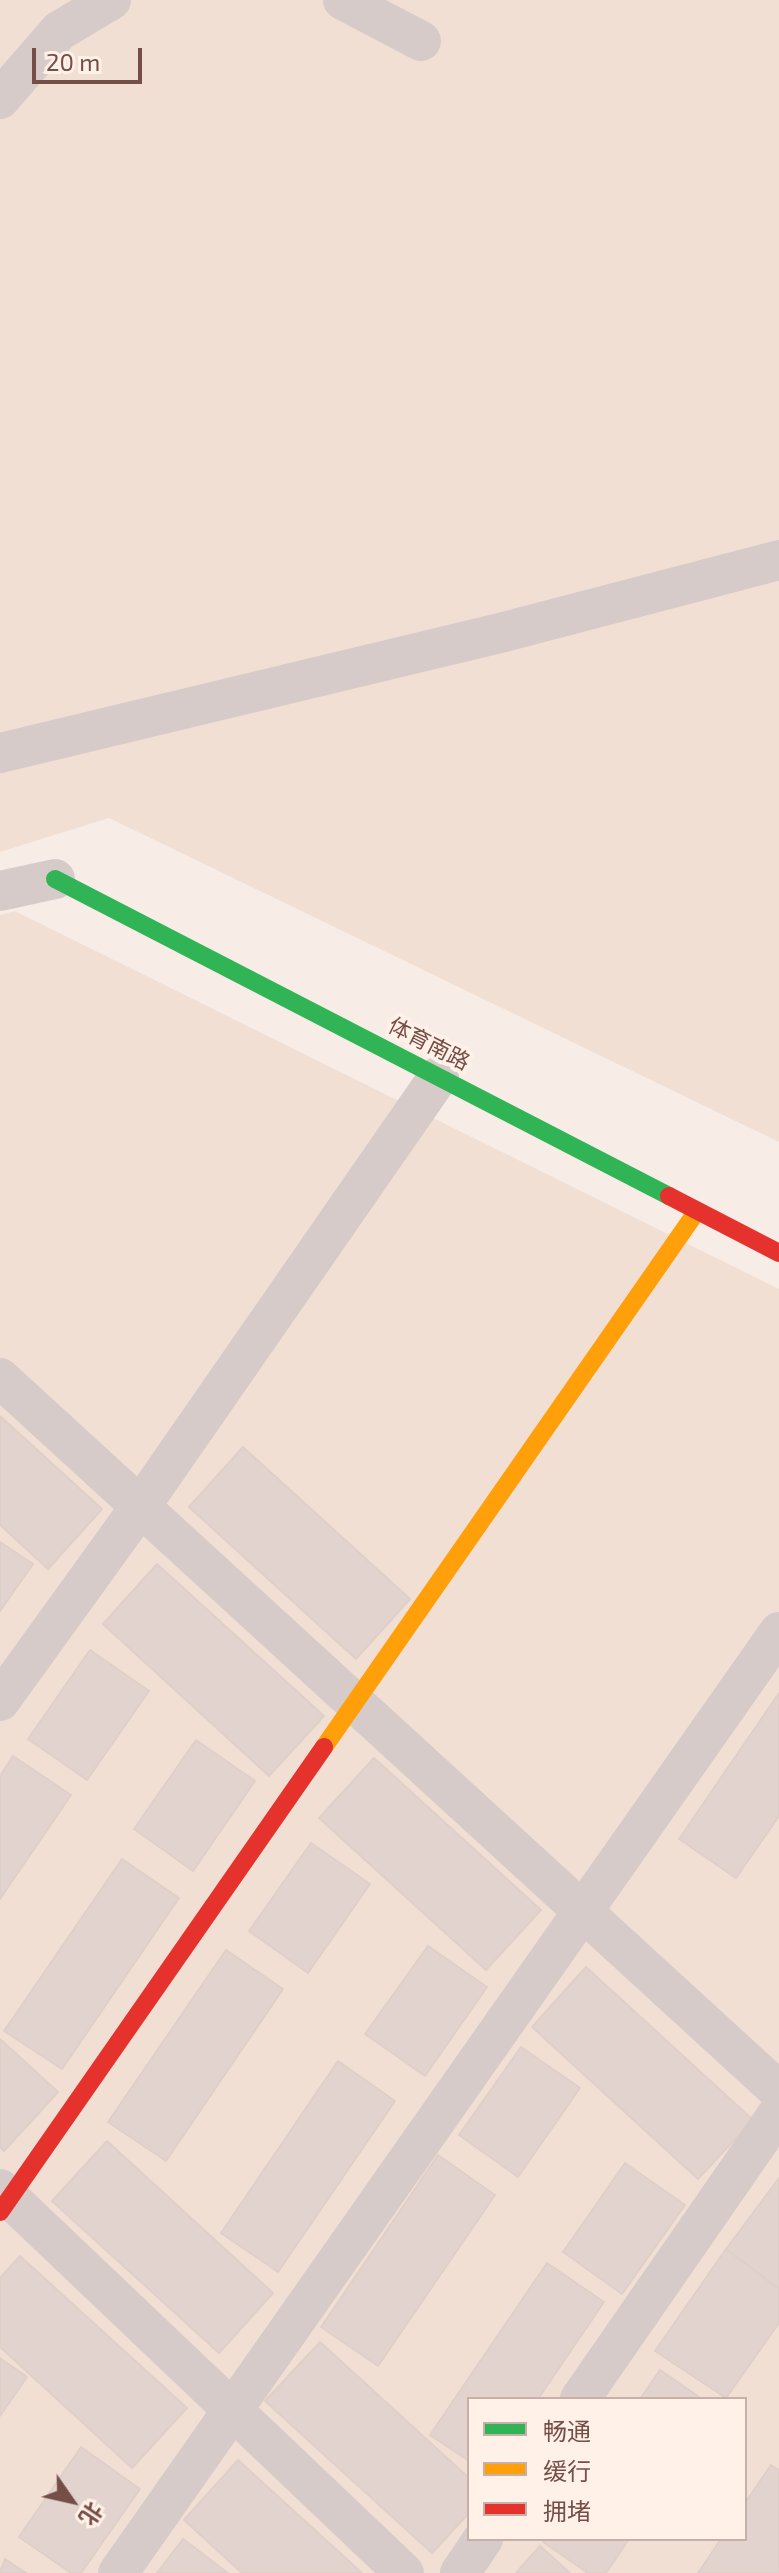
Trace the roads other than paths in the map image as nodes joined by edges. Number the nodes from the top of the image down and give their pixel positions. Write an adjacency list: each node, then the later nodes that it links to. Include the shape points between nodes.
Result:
1 (111, 0): 4 (street, via 59,31)
2 (343, 0): 3 (street)
3 (421, 41)
4 (0, 99)
5 (779, 560): 6 (street)
6 (0, 753)
7 (55, 870): 8 (street); 9 (street); 10 (street, 体育南路); 11 (street, 体育南路)
8 (0, 875)
9 (0, 891)
10 (395, 1033)
11 (443, 1064): 12 (street, 体育南路); 15 (street)
12 (697, 1211): 13 (street, 体育南路); 18 (street)
13 (779, 1253)
14 (0, 1378): 15 (street)
15 (140, 1507): 17 (street); 18 (street)
16 (779, 1632): 19 (street)
17 (0, 1701)
18 (355, 1702): 19 (street); 22 (street)
19 (582, 1910): 20 (street); 24 (street)
20 (779, 2091)
21 (779, 2112): 23 (street)
22 (3, 2199): 24 (street)
23 (581, 2397)
24 (232, 2409): 26 (street); 27 (street)
25 (482, 2541): 28 (street)
26 (118, 2573)
27 (404, 2573)
28 (460, 2573)

